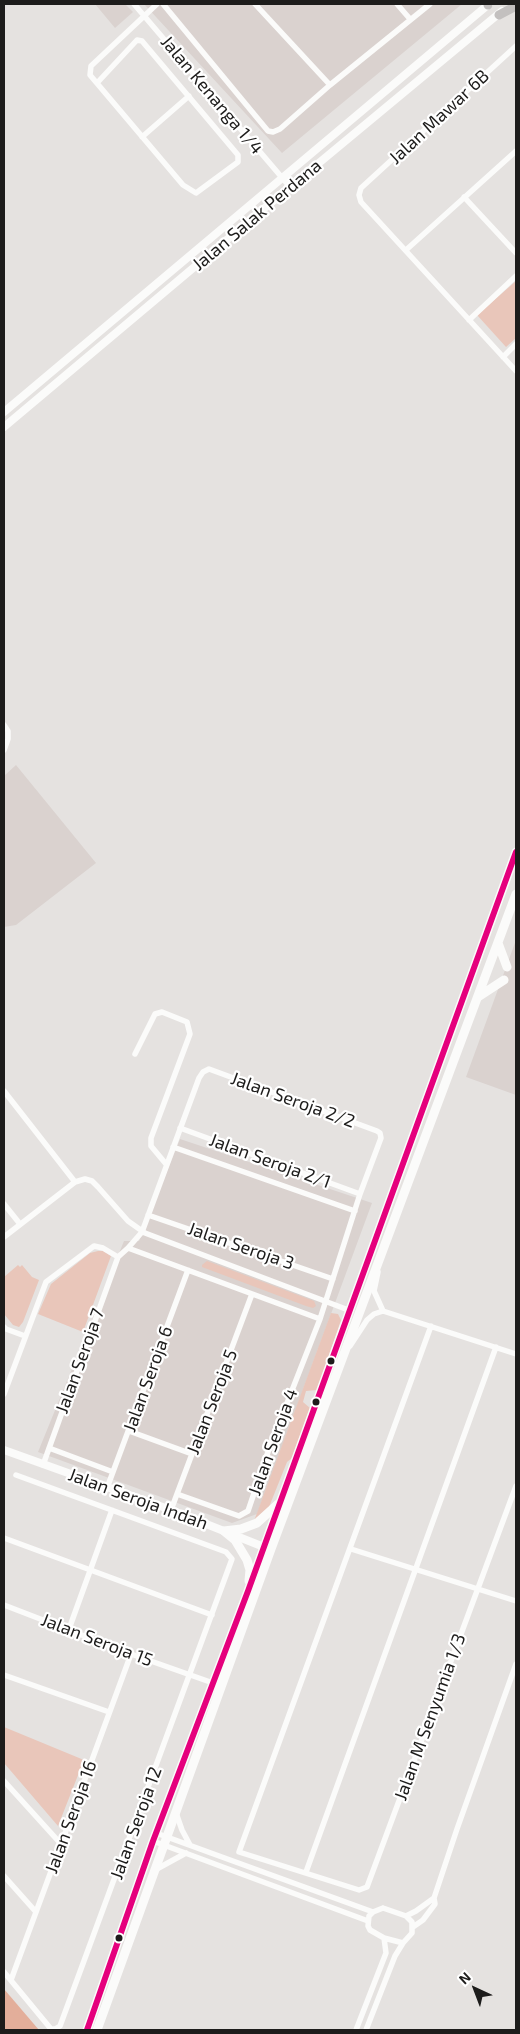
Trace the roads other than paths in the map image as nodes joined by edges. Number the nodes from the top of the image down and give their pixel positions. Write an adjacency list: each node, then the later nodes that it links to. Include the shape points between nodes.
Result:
1 (134, 4): 11 (street, Jalan Kenanga 1/4)
2 (157, 4): 11 (street)
3 (163, 4): 15 (street, via 268,131 280,129)
4 (255, 4): 15 (street)
5 (397, 4): 12 (street)
6 (430, 4): 12 (street)
7 (488, 4): 19 (street, Jalan Salak Perdana)
8 (512, 4): 10 (street, Jalan Salak Perdana)
9 (516, 6): 10 (main road)
10 (499, 14): 20 (street, Jalan Salak Perdana)
11 (144, 16): 14 (street, via 91,66 90,75); 19 (street, Jalan Kenanga 1/4)
12 (410, 19): 15 (street)
13 (516, 46): 22 (street, Jalan Mawar 6B, via 361,188 361,202)
14 (97, 83): 16 (street, via 137,40 142,41); 17 (street)
15 (330, 85)
16 (189, 96): 17 (street); 17 (street, via 238,155 238,162 196,193 182,185)
17 (142, 137)
18 (516, 151): 21 (street)
19 (283, 179): 20 (street, Jalan Kenanga 1/4); 29 (street, Jalan Salak Perdana)
20 (290, 187): 30 (street, Jalan Salak Perdana)
21 (464, 197): 22 (street); 23 (street)
22 (406, 250): 25 (street)
23 (516, 253)
24 (516, 276): 25 (street)
25 (469, 320): 27 (street)
26 (516, 344): 27 (street)
27 (503, 356): 28 (street)
28 (516, 371)
29 (48, 374): 30 (street); 31 (street, Jalan Salak Perdana)
30 (56, 384): 32 (street, Jalan Salak Perdana)
31 (4, 412)
32 (4, 427)
33 (4, 725): 34 (street, via 8,731)
34 (4, 750)
35 (516, 852): 62 (main road)
36 (516, 894): 37 (main road)
37 (498, 943): 38 (main road); 40 (main road)
38 (507, 967)
39 (504, 980): 40 (main road)
40 (478, 997): 56 (main road)
41 (135, 1054): 46 (street, via 156,1014 162,1012 187,1022 190,1034 150,1138 151,1146)
42 (4, 1090): 47 (street)
43 (180, 1128): 44 (street, Jalan Seroja 2/2, via 199,1078 209,1070); 45 (street); 48 (street, Jalan Seroja 2/1)
44 (377, 1130): 48 (street, Jalan Seroja 4, via 380,1138)
45 (173, 1146): 46 (street); 50 (street)
46 (166, 1164): 51 (street)
47 (75, 1182): 52 (street); 53 (street, via 92,1181)
48 (360, 1194): 50 (street, Jalan Seroja 4)
49 (4, 1204): 52 (street)
50 (356, 1211): 59 (street, Jalan Seroja 4)
51 (148, 1215): 53 (street); 59 (street, Jalan Seroja 3)
52 (20, 1224): 54 (street)
53 (142, 1232): 55 (street); 61 (street)
54 (4, 1237)
55 (128, 1248): 57 (street); 58 (street)
56 (382, 1252): 63 (street, via 374,1291); 64 (main road)
57 (118, 1257): 68 (street, via 94,1246 46,1282); 74 (street, Jalan Seroja 7)
58 (188, 1270): 60 (street); 73 (street, Jalan Seroja 6)
59 (333, 1279): 61 (street, Jalan Seroja 4)
60 (252, 1294): 65 (street); 76 (street, Jalan Seroja 5)
61 (326, 1301): 62 (street); 65 (street, Jalan Seroja 4)
62 (349, 1310): 64 (street); 83 (main road)
63 (382, 1310): 67 (street); 71 (street, via 367,1320)
64 (360, 1313): 71 (main road)
65 (320, 1319): 82 (street, Jalan Seroja 4, via 248,1511 239,1516)
66 (4, 1326): 68 (street)
67 (431, 1326): 69 (street); 89 (street)
68 (25, 1336): 72 (street)
69 (496, 1347): 70 (street); 91 (street)
70 (516, 1354)
71 (344, 1356): 88 (main road)
72 (4, 1394)
73 (128, 1431): 76 (street); 78 (street, Jalan Seroja 6)
74 (49, 1448): 77 (street, Jalan Seroja 7); 78 (street)
75 (4, 1450): 77 (street, Jalan Seroja Indah)
76 (192, 1454): 82 (street, Jalan Seroja 5)
77 (43, 1465): 81 (street, Jalan Seroja Indah)
78 (113, 1472): 81 (street, Jalan Seroja 6)
79 (16, 1475): 84 (street)
80 (516, 1486): 92 (street, Jalan M Senyumia 1/3)
81 (107, 1488): 85 (street, Jalan Seroja Indah)
82 (177, 1494): 85 (street, Jalan Seroja 5)
83 (281, 1500): 86 (main road, via 257,1523); 88 (main road)
84 (112, 1510): 90 (street); 96 (street, Jalan Seroja 12, via 226,1552 232,1559)
85 (171, 1510): 86 (street, Jalan Seroja Indah)
86 (224, 1531): 88 (street, Jalan Seroja Indah); 93 (main road, via 235,1540 247,1560 250,1570)
87 (4, 1538): 90 (street)
88 (268, 1548): 93 (main road); 105 (main road)
89 (351, 1549): 91 (street); 112 (street, Jalan M Senyumia 1/3, via 239,1852)
90 (90, 1570): 96 (street); 97 (street)
91 (416, 1570): 92 (street); 112 (street)
92 (478, 1589): 94 (street); 112 (street, Jalan M Senyumia 1/3, via 367,1887 359,1890)
93 (248, 1591): 102 (main road)
94 (516, 1601)
95 (4, 1605): 97 (street, Jalan Seroja 15)
96 (212, 1615): 100 (street, Jalan Seroja 12)
97 (69, 1629): 98 (street, Jalan Seroja 15)
98 (131, 1654): 100 (street, Jalan Seroja 15); 103 (street, Jalan Seroja 16)
99 (516, 1664): 114 (street)
100 (190, 1674): 102 (street, Jalan Seroja 15); 123 (street, Jalan Seroja 12, via 60,2026 51,2028)
101 (4, 1675): 103 (street)
102 (213, 1683): 106 (main road)
103 (109, 1712): 108 (street, Jalan Seroja 16)
104 (4, 1781): 108 (street)
105 (176, 1813): 107 (main road); 109 (street)
106 (155, 1837): 107 (street); 124 (main road)
107 (166, 1841): 109 (street); 110 (street); 111 (main road)
108 (61, 1844): 115 (street, Jalan Seroja 16)
109 (190, 1845): 116 (street)
110 (186, 1853): 111 (street); 118 (street)
111 (155, 1870): 125 (main road)
112 (306, 1872)
113 (4, 1876): 115 (street)
114 (434, 1898): 117 (street); 119 (street, via 431,1910)
115 (36, 1912): 123 (street, Jalan Seroja 16)
116 (373, 1912): 117 (street, via 384,1908); 118 (street)
117 (406, 1916): 119 (street)
118 (368, 1921): 120 (street, via 370,1930)
119 (413, 1927): 121 (street)
120 (384, 1938): 121 (street); 126 (street, via 386,1953)
121 (403, 1943): 127 (street)
122 (4, 1972): 123 (street)
123 (11, 1980)
124 (87, 2030)
125 (97, 2030)
126 (356, 2030)
127 (366, 2030)

